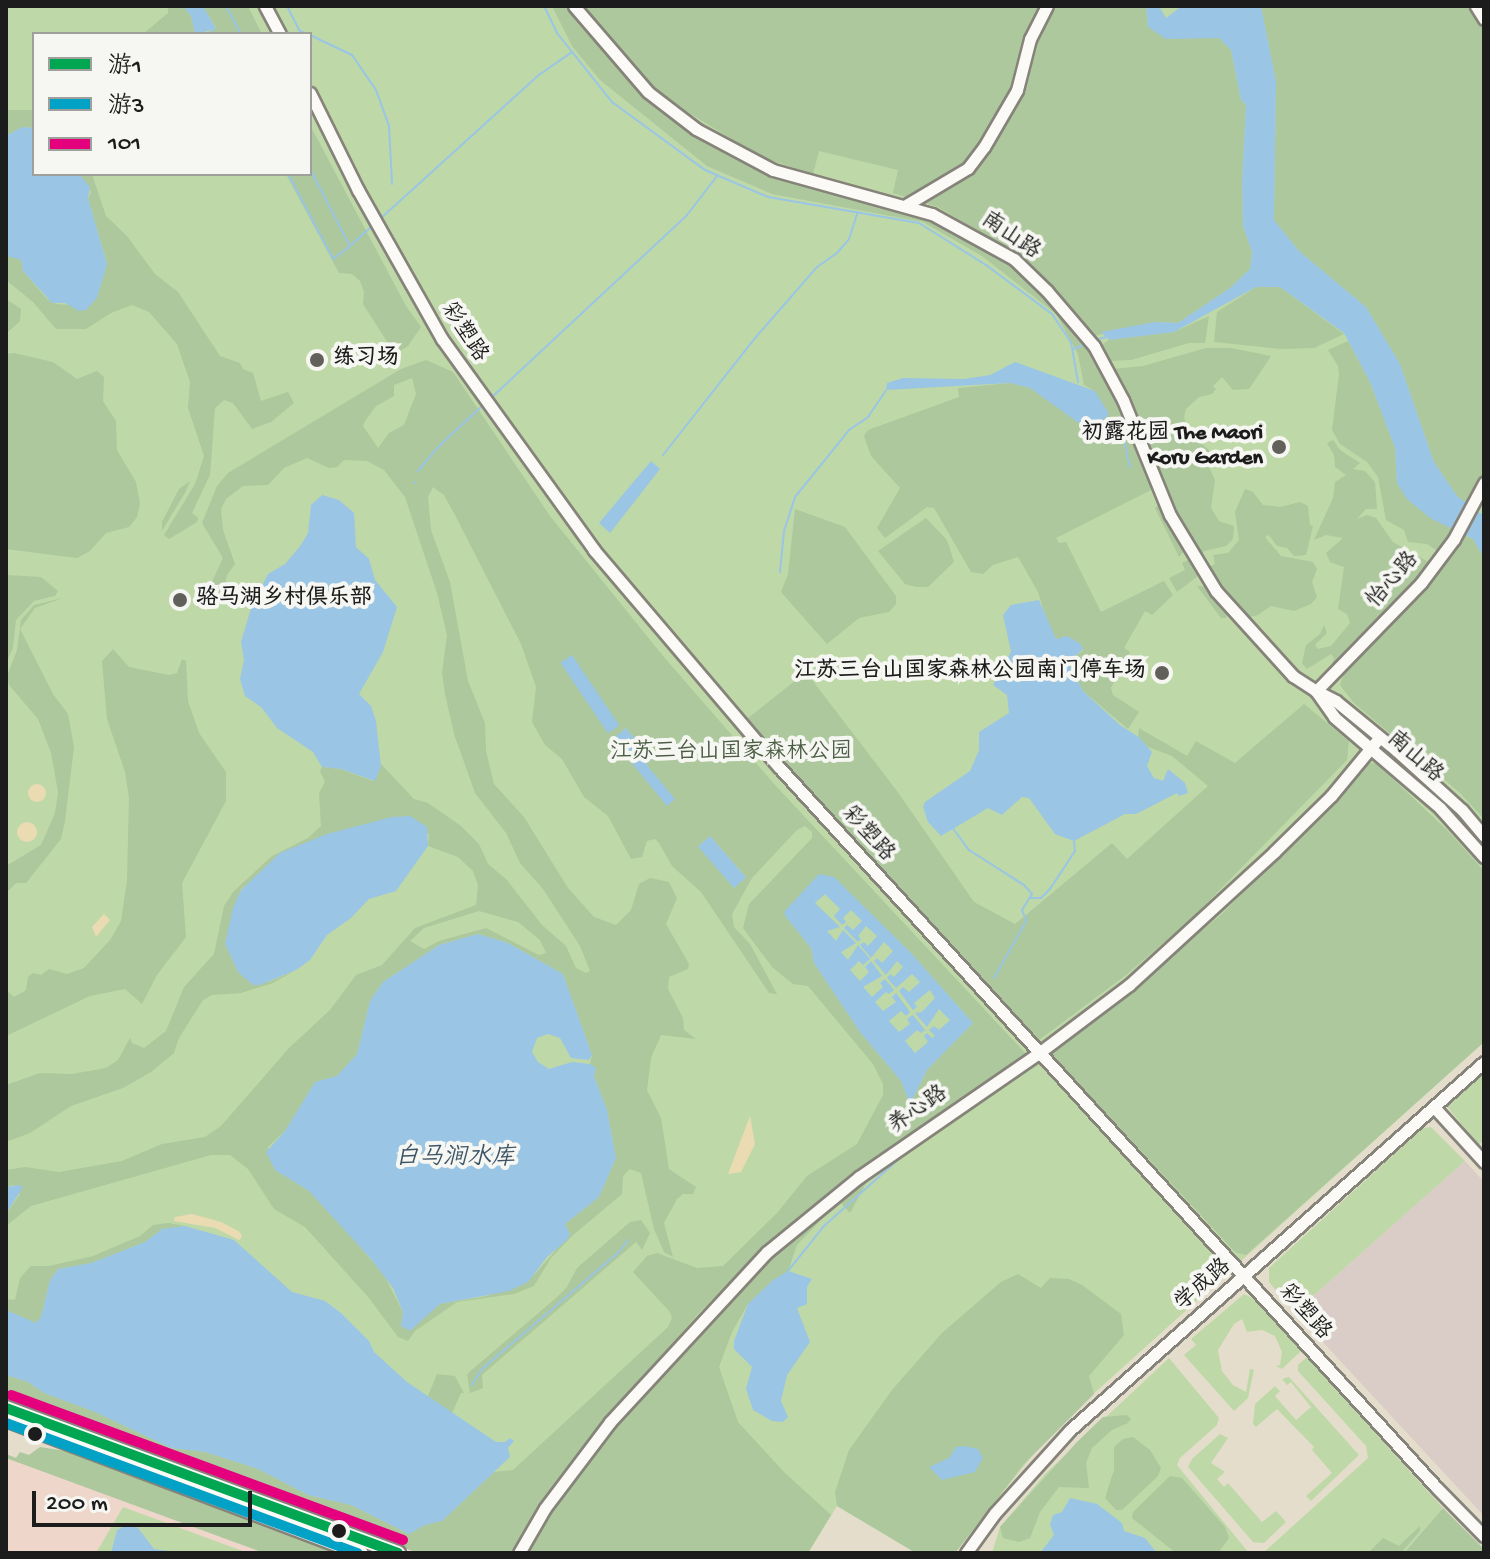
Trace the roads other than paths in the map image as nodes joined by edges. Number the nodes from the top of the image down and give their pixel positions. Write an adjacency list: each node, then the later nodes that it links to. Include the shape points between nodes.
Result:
1 (265, 6): 6 (street)
2 (574, 6): 8 (street, 南山路, via 648,92 696,129 773,170)
3 (1047, 6): 8 (street, via 1030,39 1017,90 984,147 968,168)
4 (1476, 6): 5 (street)
5 (1484, 19)
6 (279, 32)
7 (312, 97): 15 (street, 彩塑路, via 442,339 594,550 769,756)
8 (906, 205): 10 (street, 南山路, via 972,233 1014,259 1082,330 1123,400 1170,515 1216,591 1290,672)
9 (1484, 483): 10 (street, 怡心路, via 1454,539 1403,604)
10 (1316, 691): 11 (street, 南山路); 12 (street, 南山路, via 1334,717)
11 (1379, 738): 12 (street, 养心路); 13 (street, 南山路)
12 (1371, 748): 14 (street, 南山路, via 1440,808); 15 (street, 养心路, via 1331,796 1219,905 1129,985)
13 (1484, 836)
14 (1484, 857)
15 (1040, 1052): 19 (street, 彩塑路); 25 (street, 养心路, via 859,1177 767,1252 610,1422 545,1508)
16 (1484, 1062): 17 (street, 学成路)
17 (1434, 1107): 18 (street); 19 (street, 学成路)
18 (1484, 1162)
19 (1244, 1277): 22 (street, 彩塑路); 26 (street, 学成路, via 1070,1430)
20 (6, 1408): 24 (main road)
21 (6, 1419): 23 (main road)
22 (1484, 1536)
23 (360, 1553)
24 (398, 1553)
25 (519, 1553)
26 (966, 1553)

